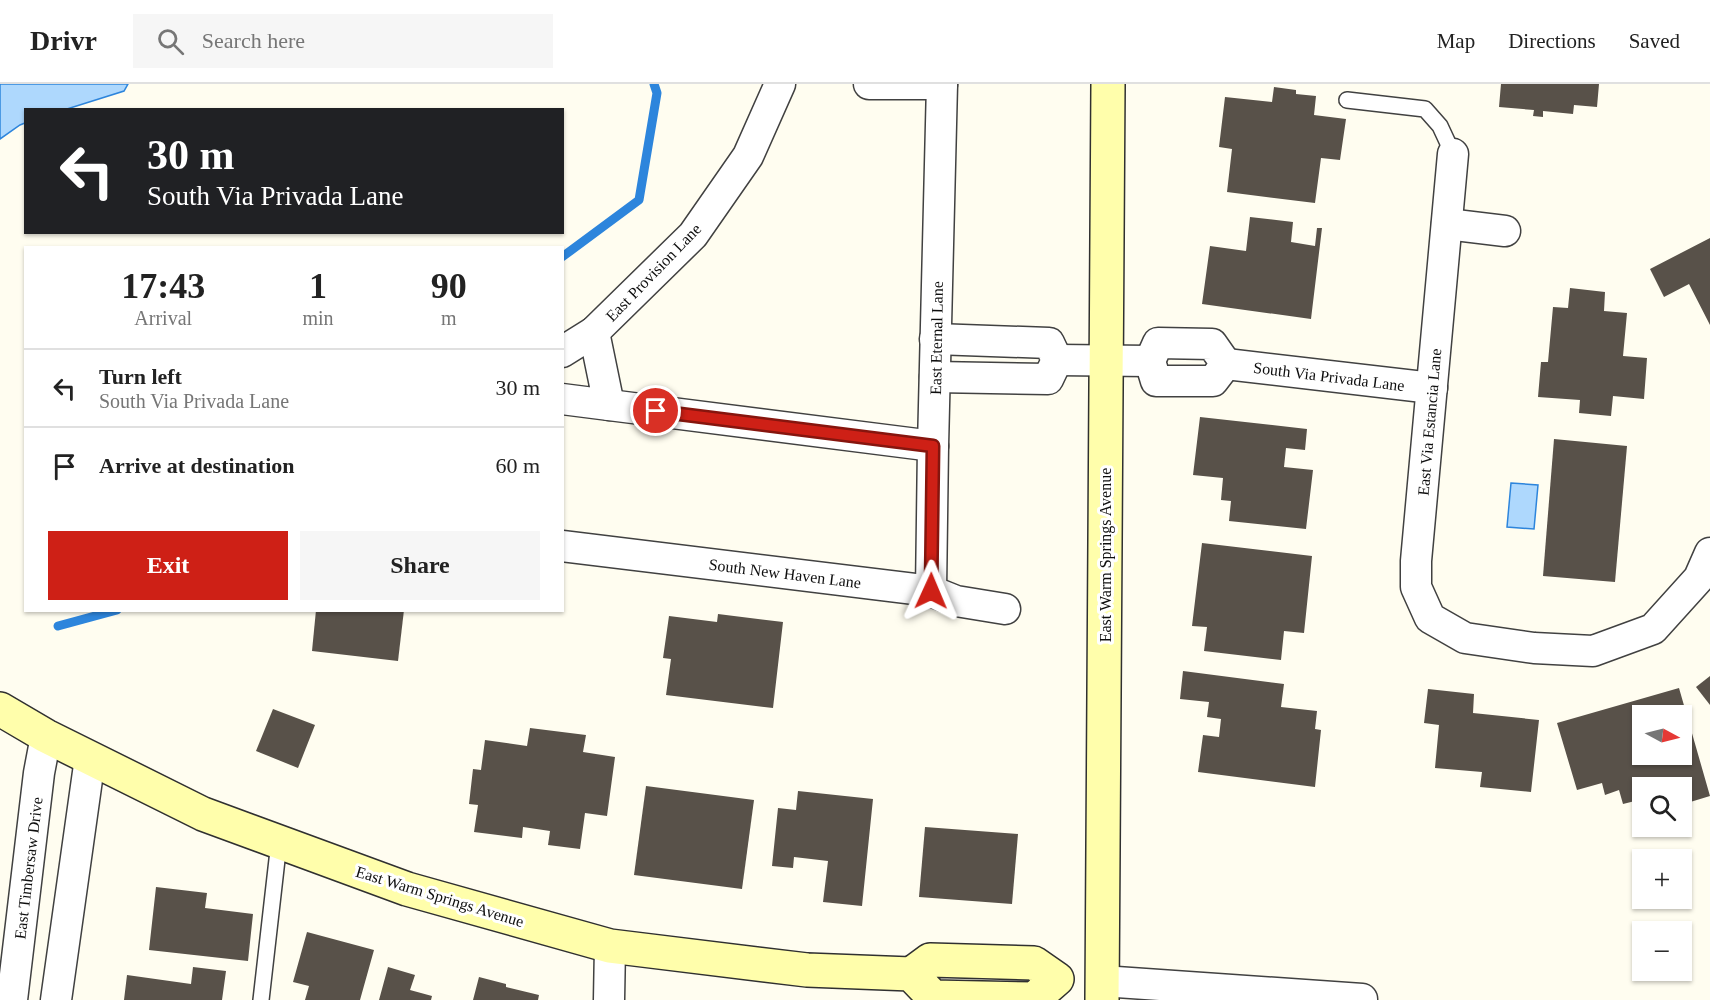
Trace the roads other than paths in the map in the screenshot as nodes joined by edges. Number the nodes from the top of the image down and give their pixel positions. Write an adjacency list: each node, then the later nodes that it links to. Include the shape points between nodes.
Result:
1 (780, 84): 9 (street, East Provision Lane, via 748,156 693,235)
2 (869, 84): 3 (street)
3 (942, 84): 10 (street, East Eternal Lane)
4 (1108, 84): 13 (street, East Warm Springs Avenue)
5 (1347, 100): 6 (lane, via 1425,109 1440,126)
6 (1454, 154): 7 (street, East Via Estancia Lane)
7 (1447, 224): 8 (street); 15 (street, East Via Estancia Lane)
8 (1505, 231)
9 (594, 332): 11 (street, East Provision Lane); 17 (street)
10 (935, 339): 12 (street, via 1049,343); 14 (street, East Eternal Lane)
11 (564, 351)
12 (1057, 360): 13 (street, South Via Privada Lane); 14 (street, via 1048,379)
13 (1106, 360): 15 (street, South Via Privada Lane, via 1150,361 1156,381 1213,381 1226,364); 28 (street, East Warm Springs Avenue)
14 (935, 377): 18 (street, East Eternal Lane)
15 (1432, 388): 20 (street, East Via Estancia Lane, via 1416,561 1416,587 1430,618 1466,638 1534,648 1593,651 1653,629 1699,578)
16 (564, 399): 17 (street)
17 (609, 405): 18 (street)
18 (933, 446): 21 (street, East Eternal Lane)
19 (564, 546): 21 (street, South New Haven Lane)
20 (1710, 553)
21 (931, 591): 22 (street, South New Haven Lane, via 956,601)
22 (1005, 609)
23 (0, 709): 24 (street, East Warm Springs Avenue)
24 (46, 736): 25 (street, East Warm Springs Avenue); 30 (street, East Timbersaw Drive)
25 (90, 758): 26 (street, East Warm Springs Avenue, via 203,814); 31 (street)
26 (279, 842): 27 (street, East Warm Springs Avenue, via 407,890); 32 (lane)
27 (610, 946): 28 (street, East Warm Springs Avenue, via 807,970 911,974 933,997 1034,999 1057,979); 33 (street)
28 (1102, 991): 29 (street)
29 (1362, 999)
30 (12, 1000)
31 (56, 1000)
32 (261, 1000)
33 (609, 1000)

